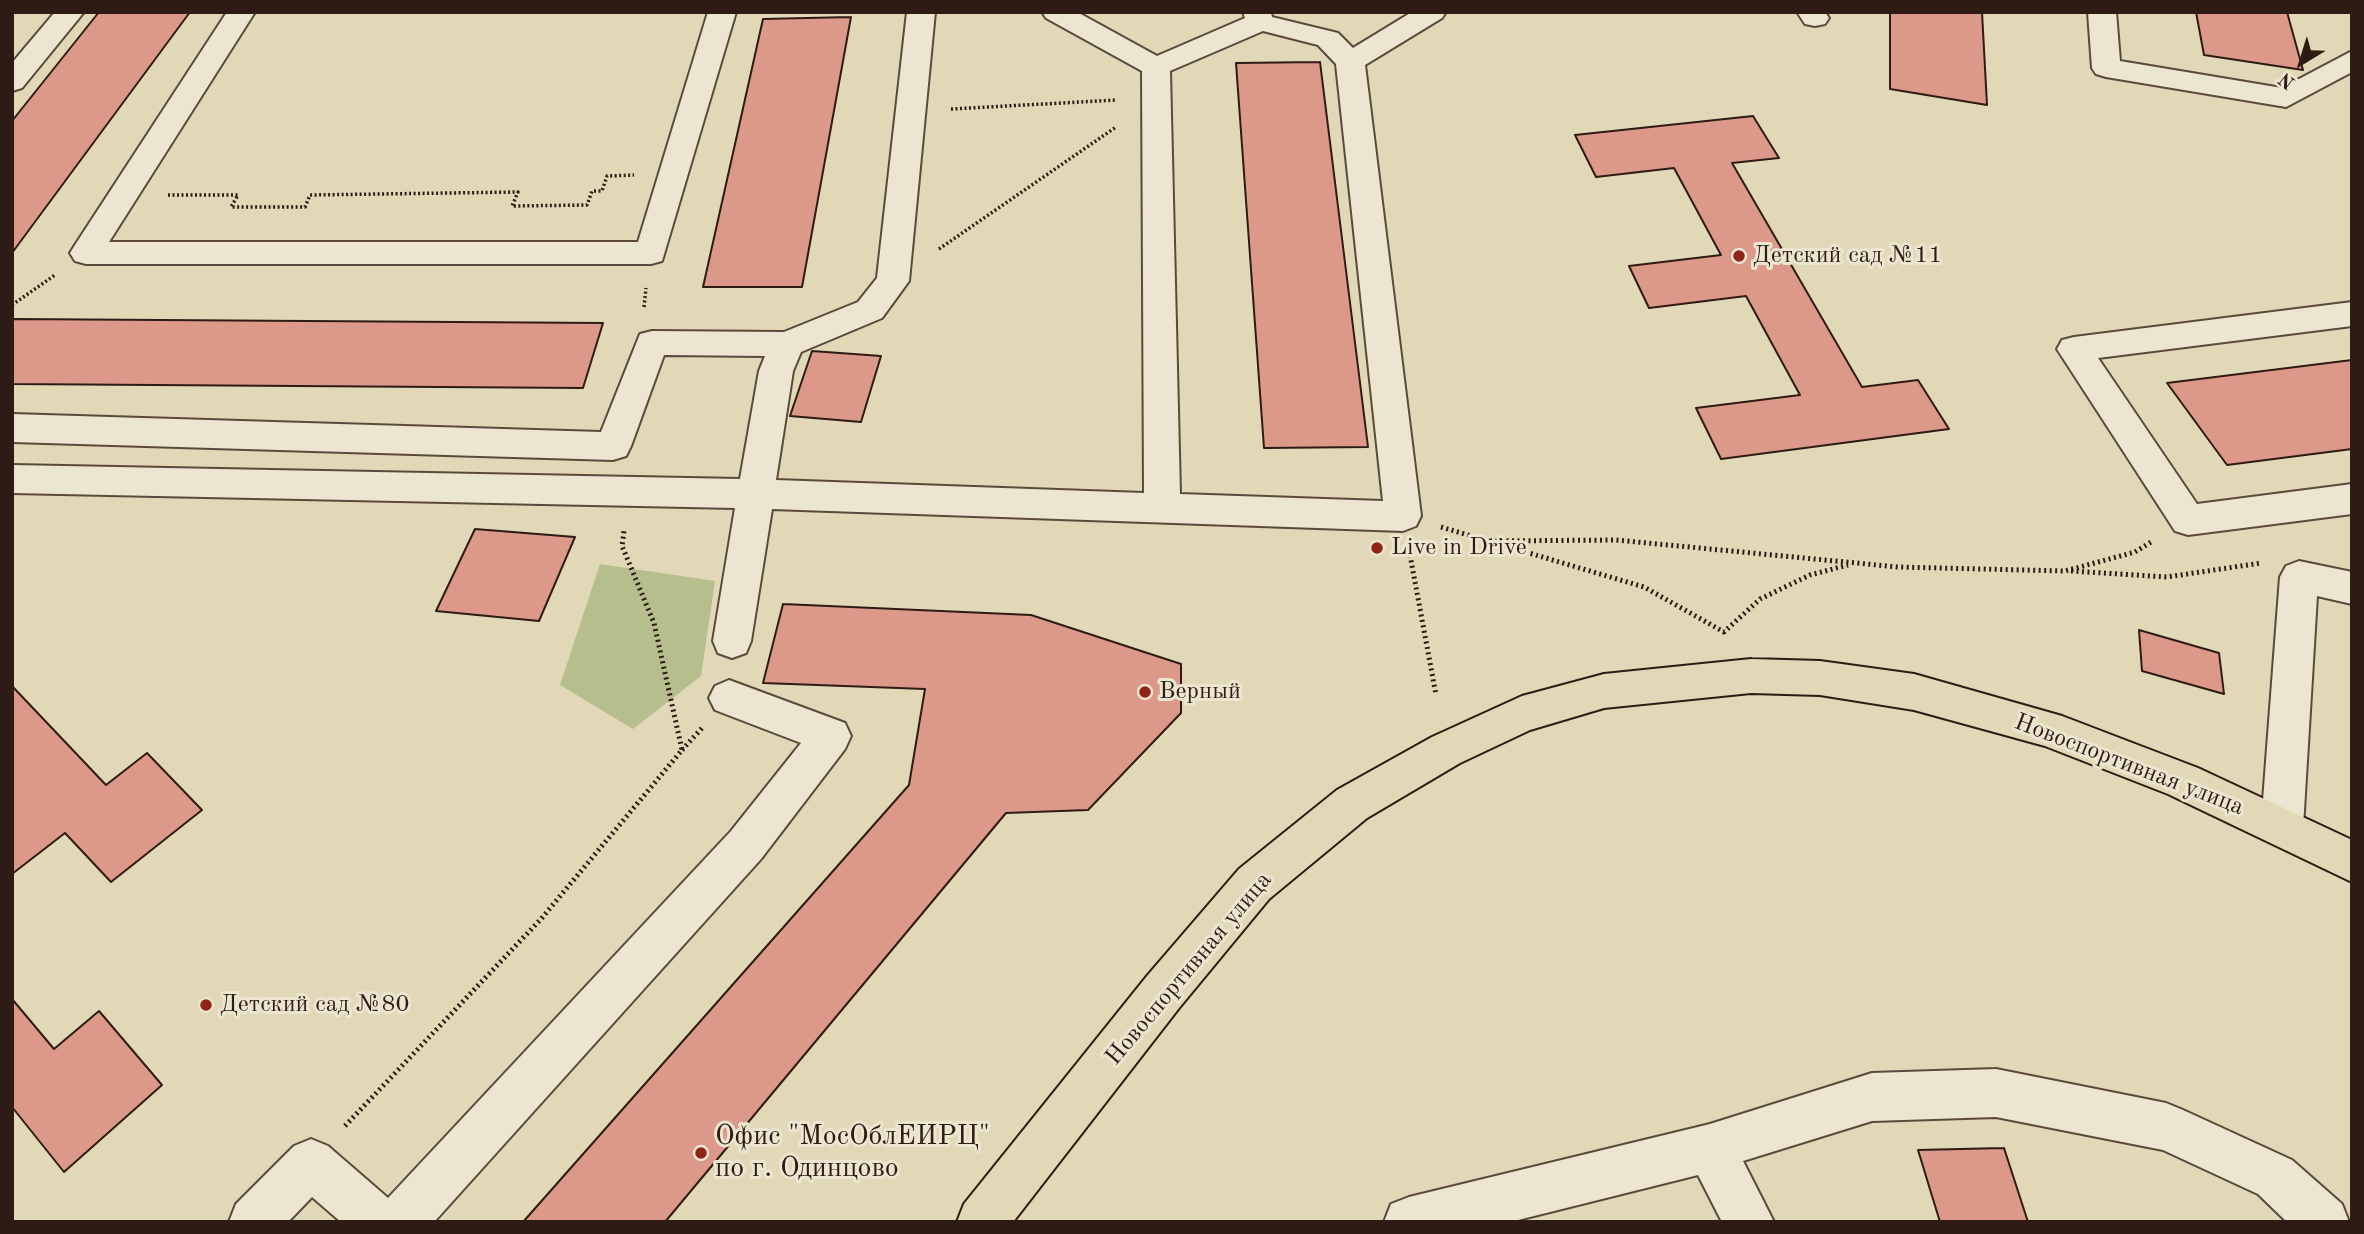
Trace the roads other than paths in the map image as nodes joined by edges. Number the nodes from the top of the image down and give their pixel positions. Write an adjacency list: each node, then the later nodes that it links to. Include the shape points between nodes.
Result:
1 (70, 12): 12 (lane)
2 (241, 12): 3 (lane, via 86,253 651,253)
3 (722, 12)
4 (921, 12): 14 (lane, via 893,281 870,310)
5 (1056, 12): 11 (lane)
6 (1432, 12): 10 (lane)
7 (2102, 12): 9 (lane, via 2106,68 2286,98)
8 (1258, 17): 10 (lane, via 1328,39); 11 (lane)
9 (2352, 60)
10 (1350, 62): 19 (lane, via 1404,516)
11 (1156, 67): 19 (lane)
12 (12, 82)
13 (2352, 314): 18 (lane, via 2074,349 2188,520)
14 (787, 344): 15 (lane, via 652,343 613,446); 17 (lane, via 776,371)
15 (12, 428)
16 (12, 479): 17 (lane)
17 (755, 493): 19 (lane); 21 (lane)
18 (2352, 499)
19 (1161, 508)
20 (2352, 589): 23 (lane, via 2299,577)
21 (732, 640)
22 (729, 698): 28 (lane, via 831,736 746,845)
23 (2282, 827): 24 (main road, Новоспортивная улица); 29 (main road, Новоспортивная улица, via 2183,781 2048,729 1914,692 1833,680 1751,676 1604,691 1522,714 1446,750 1352,804 1254,884)
24 (2352, 862)
25 (1710, 1148): 30 (lane); 31 (lane); 32 (lane, via 1872,1097 1996,1093 2166,1127 2275,1177)
26 (254, 1222): 27 (lane, via 311,1163)
27 (378, 1222)
28 (400, 1222)
29 (982, 1222)
30 (1409, 1222)
31 (1749, 1222)
32 (2325, 1222)

